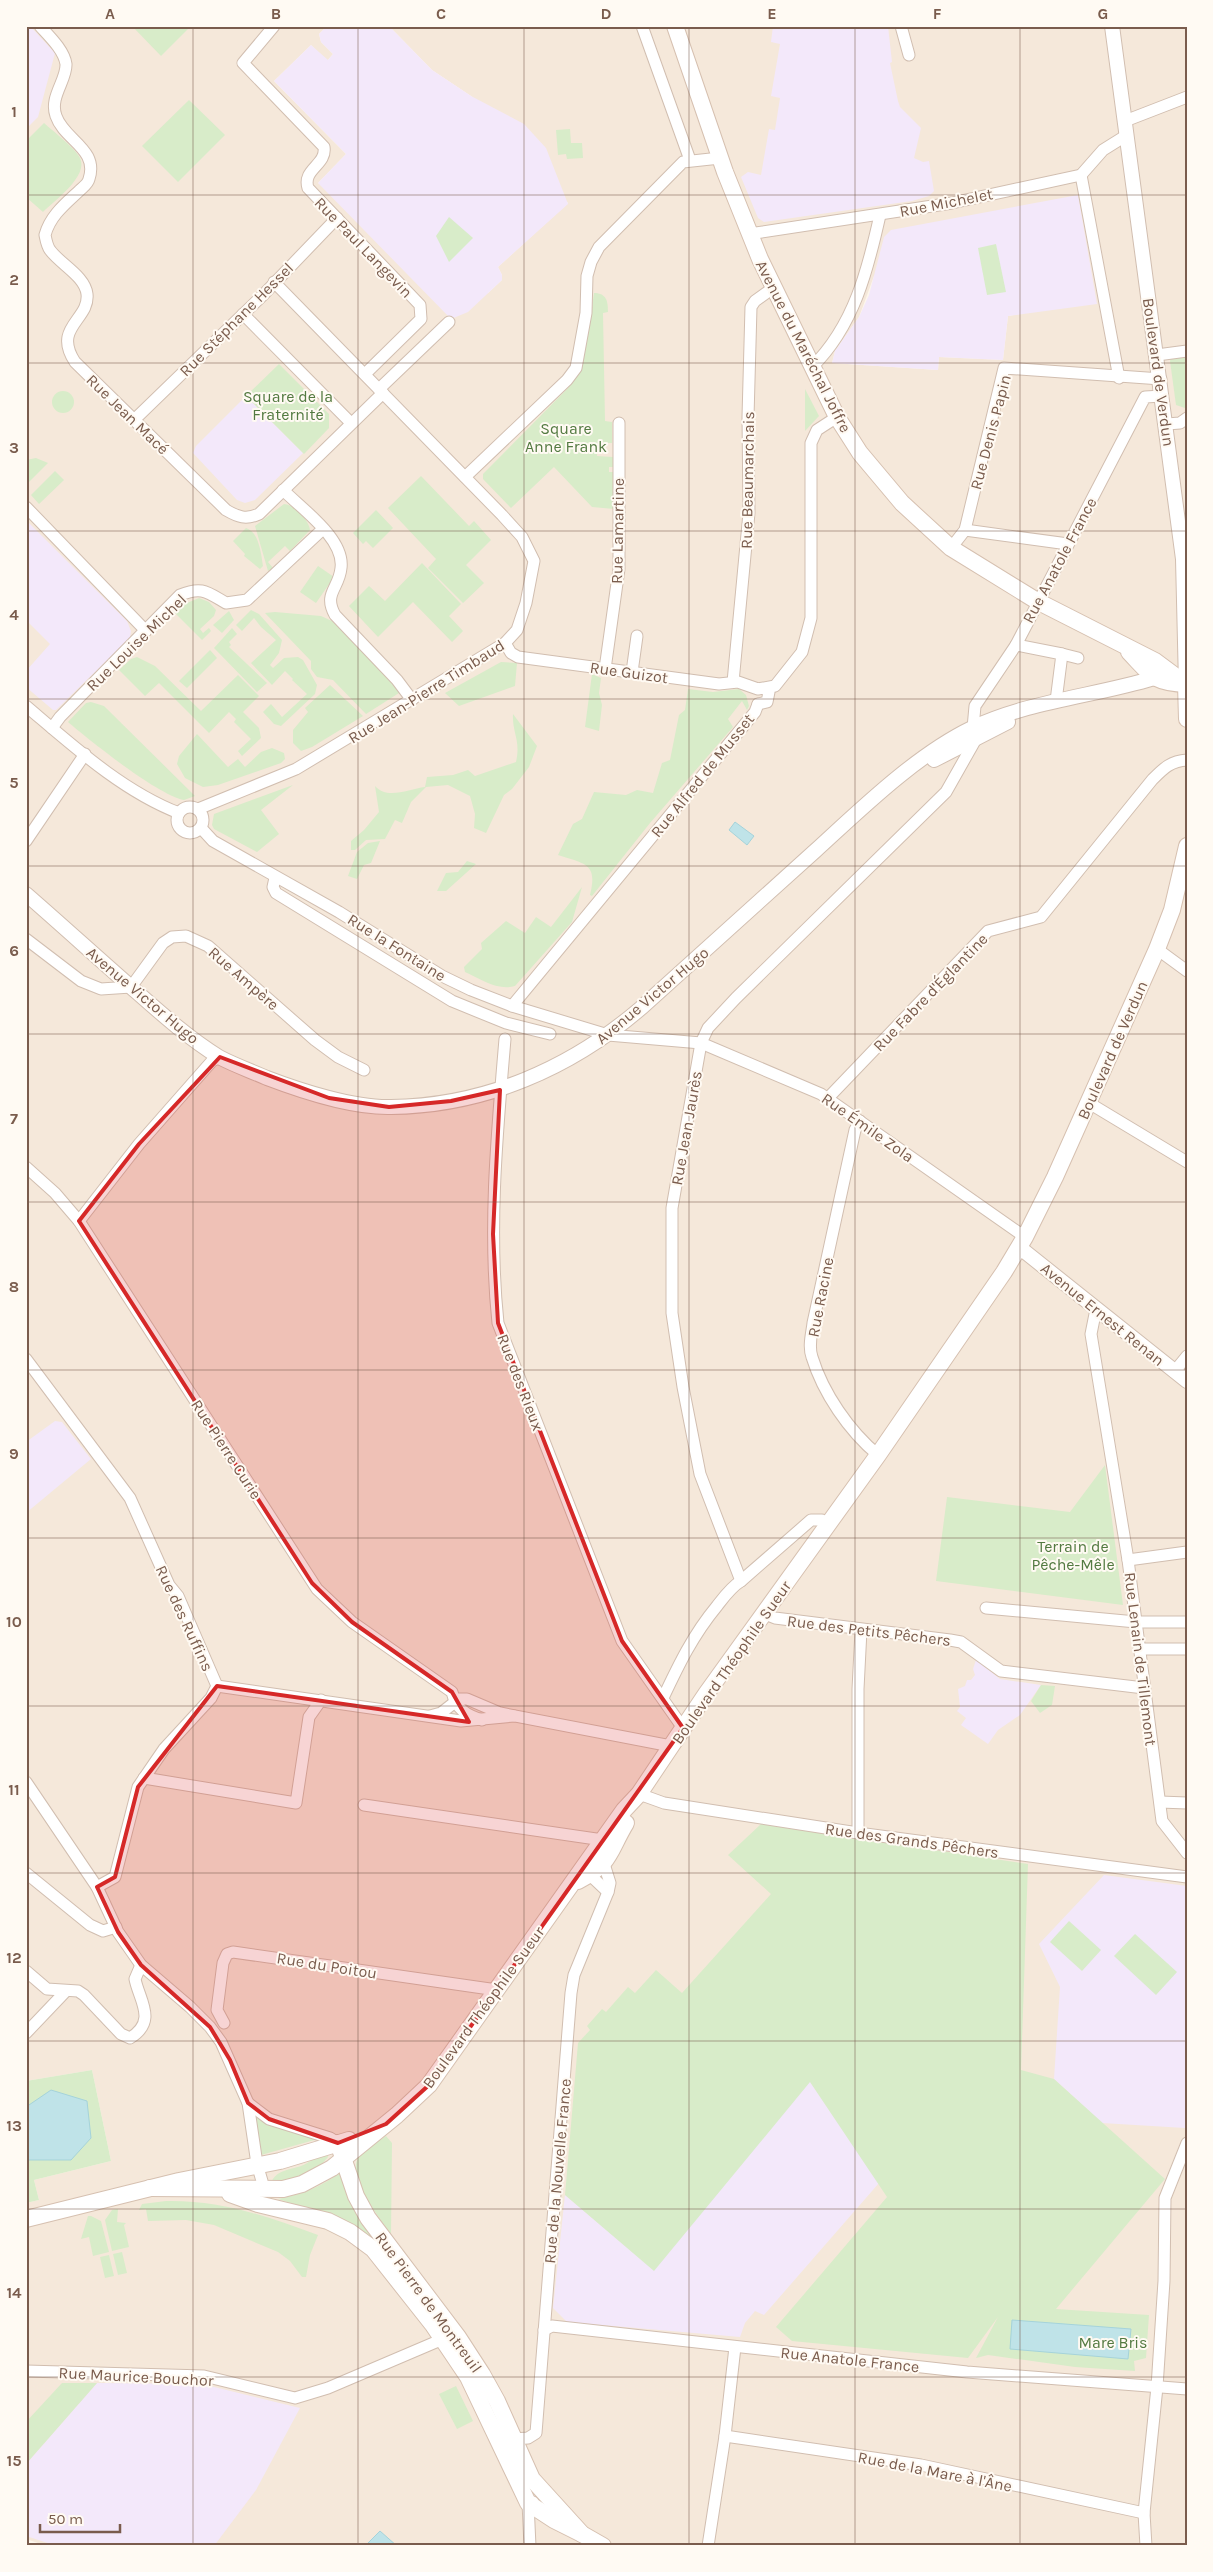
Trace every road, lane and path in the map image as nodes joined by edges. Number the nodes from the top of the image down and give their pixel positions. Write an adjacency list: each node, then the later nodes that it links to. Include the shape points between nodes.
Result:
1 (40, 26): 31 (street, Rue Jean Macé, via 60,49 66,64 54,102 55,113 59,123 87,152 92,165 89,181 53,217 45,235 49,249 81,281 88,295 68,337 67,350)
2 (274, 26): 14 (street, Rue Paul Langevin, via 243,63 324,147 324,159 308,175 306,182)
3 (642, 26): 11 (street)
4 (675, 26): 10 (main road, Avenue du Maréchal Joffre)
5 (901, 26): 7 (street)
6 (1112, 26): 9 (street, Boulevard de Verdun)
7 (909, 55)
8 (1187, 97): 9 (street)
9 (1126, 128): 12 (street); 21 (street, Boulevard de Verdun)
10 (720, 158): 11 (street); 15 (main road, Avenue du Maréchal Joffre)
11 (690, 160): 35 (street, via 683,162 639,204 590,262 576,368)
12 (1081, 175): 13 (street, Rue Michelet); 24 (street)
13 (880, 215): 15 (street, Rue Michelet); 22 (street, via 865,280 851,312)
14 (337, 218): 16 (street, Rue Stéphane Hessel); 23 (street, Rue Paul Langevin, via 420,305 421,319)
15 (749, 234): 17 (main road, Avenue du Maréchal Joffre)
16 (274, 282): 18 (street, Rue Stéphane Hessel); 23 (street, Rue Jean-Pierre Timbaud)
17 (773, 288): 22 (main road, Avenue du Maréchal Joffre); 53 (street, Rue Beaumarchais, via 751,307 750,513)
18 (242, 314): 31 (street, Rue Stéphane Hessel); 33 (street)
19 (449, 322): 27 (street)
20 (1187, 351): 21 (street)
21 (1157, 355): 26 (street, Boulevard de Verdun)
22 (812, 367): 30 (main road, Avenue du Maréchal Joffre)
23 (365, 374): 27 (street, Rue Jean-Pierre Timbaud)
24 (1119, 378): 25 (street, Rue Denis Papin); 39 (street, Rue Denis Papin, via 1004,368)
25 (1134, 378): 26 (street, Rue Denis Papin); 28 (street)
26 (1161, 379): 29 (street, Boulevard de Verdun)
27 (381, 391): 33 (street); 35 (street, Rue Jean-Pierre Timbaud)
28 (1145, 396): 29 (street); 40 (street, Rue Anatole France)
29 (1162, 396): 34 (street, Boulevard de Verdun)
30 (837, 418): 41 (main road, Avenue du Maréchal Joffre, via 860,453 902,503); 55 (street, via 817,430 811,443 811,618 802,652 775,686)
31 (134, 420): 36 (street, Rue Jean Macé, via 237,517 251,518 259,514)
32 (619, 422): 50 (street, Rue Lamartine, via 619,569)
33 (351, 423): 36 (street)
34 (1180, 424): 54 (street, Boulevard de Verdun)
35 (465, 477): 45 (street, Rue Jean-Pierre Timbaud, via 522,538 534,561 517,630)
36 (283, 490): 38 (street)
37 (26, 508): 43 (street)
38 (323, 529): 43 (street, Rue Louise Michel, via 247,600 226,603 205,590 192,590 180,595); 56 (street, via 336,542 341,559 342,568 330,596 335,615 398,680)
39 (965, 530): 40 (street); 41 (street, Rue Denis Papin)
40 (1068, 544): 42 (street, Rue Anatole France)
41 (951, 548): 42 (main road, Avenue du Maréchal Joffre)
42 (1037, 602): 46 (street, Rue Anatole France); 47 (main road, Avenue du Maréchal Joffre)
43 (146, 631): 60 (street, Rue Louise Michel)
44 (637, 636): 51 (street)
45 (506, 643): 50 (street, Rue Guizot, via 511,653 518,657); 56 (street, Rue Jean-Pierre Timbaud)
46 (1016, 645): 48 (street); 61 (street, Rue Anatole France, via 975,706)
47 (1122, 646): 52 (main road); 54 (main road, Avenue du Maréchal Joffre, via 1155,661)
48 (1062, 654): 49 (street); 57 (street)
49 (1078, 658)
50 (605, 669): 51 (street, Rue Guizot)
51 (632, 672): 53 (street, Rue Guizot, via 719,684)
52 (1154, 678): 54 (main road, via 1166,683); 57 (street, Avenue Victor Hugo)
53 (733, 682): 55 (street, Rue Guizot)
54 (1186, 684): 59 (main road, Boulevard de Verdun)
55 (761, 689): 77 (street, Rue Alfred de Musset, via 770,697 767,702 758,704 755,712)
56 (412, 700): 66 (street, Rue Jean-Pierre Timbaud, via 296,769)
57 (1056, 701): 61 (street, Avenue Victor Hugo)
58 (26, 706): 60 (street)
59 (1187, 719)
60 (52, 728): 63 (street)
61 (974, 733): 62 (street, Avenue Victor Hugo); 65 (street, Rue Jean Jaurès)
62 (952, 745): 65 (street); 79 (street, Avenue Victor Hugo, via 904,774 852,817)
63 (85, 754): 67 (street, via 163,806); 69 (street)
64 (1187, 760): 85 (street, Rue Fabre d'Églantine, via 1165,766 1041,917 988,931)
65 (958, 769): 81 (street, Rue Jean Jaurès, via 946,792 736,998 708,1028)
66 (198, 809): 67 (street, via 188,807); 68 (street, via 203,818)
67 (179, 812): 68 (street, via 177,822 182,831 192,833)
68 (201, 828): 71 (street, Rue la Fontaine, via 213,842)
69 (26, 841)
70 (1186, 852): 74 (main road, Boulevard de Verdun, via 1172,910)
71 (275, 878): 77 (street, Rue la Fontaine, via 339,912 442,976); 78 (street, via 273,887 276,893 452,1001 506,1024)
72 (26, 894): 76 (street, Avenue Victor Hugo)
73 (26, 939): 76 (street, via 81,981 100,990)
74 (1157, 949): 75 (street); 86 (main road, Boulevard de Verdun)
75 (1187, 971)
76 (131, 987): 82 (street, Avenue Victor Hugo, via 172,1024); 83 (street, Rue Ampère, via 163,943 172,937 186,936 208,946 338,1057)
77 (512, 1006): 79 (street, Rue la Fontaine)
78 (550, 1034)
79 (608, 1035): 81 (street, Rue Émile Zola); 84 (street, Avenue Victor Hugo, via 541,1075)
80 (505, 1039): 84 (street, Rue des Rieux)
81 (701, 1043): 85 (street, Rue Émile Zola); 101 (street, Rue Jean Jaurès, via 672,1208 672,1313 700,1474)
82 (220, 1057): 84 (street, Avenue Victor Hugo, via 287,1086 320,1096 389,1107 451,1101); 90 (street, via 212,1061 139,1144)
83 (364, 1070)
84 (500, 1090): 111 (street, Rue des Rieux, via 493,1234 498,1323 622,1641)
85 (828, 1098): 87 (street, Rue Émile Zola)
86 (1088, 1103): 88 (street); 91 (main road, Boulevard de Verdun)
87 (860, 1121): 91 (street, Rue Émile Zola); 97 (street, Rue Racine, via 855,1130 810,1344 811,1356 833,1403 845,1421)
88 (1187, 1162)
89 (26, 1167): 90 (street, Rue Pierre Curie)
90 (79, 1221): 113 (street, Rue Pierre Curie, via 312,1583 352,1622 452,1692)
91 (1022, 1242): 92 (street, Avenue Ernest Renan); 97 (main road, Boulevard de Verdun, via 992,1292)
92 (1096, 1309): 95 (street, Avenue Ernest Renan); 100 (street, Rue Lenain de Tillemont, via 1092,1334)
93 (1187, 1356): 95 (street)
94 (26, 1359): 109 (street, Rue des Ruffins, via 130,1498)
95 (1174, 1372): 96 (street, Avenue Ernest Renan)
96 (1187, 1381)
97 (878, 1455): 98 (main road, Boulevard Théophile Sueur)
98 (828, 1524): 101 (street, via 812,1520); 103 (main road, Boulevard Théophile Sueur)
99 (1187, 1552): 100 (street)
100 (1128, 1560): 104 (street, Rue Lenain de Tillemont)
101 (741, 1581): 111 (street, via 733,1586 698,1629 682,1655)
102 (986, 1608): 104 (street)
103 (765, 1614): 106 (street, Rue des Petits Pêchers); 117 (main road, Boulevard Théophile Sueur)
104 (1136, 1622): 105 (street); 107 (street, Rue Lenain de Tillemont)
105 (1187, 1622)
106 (861, 1630): 110 (street, Rue des Petits Pêchers, via 961,1642 1001,1671); 125 (street)
107 (1139, 1650): 108 (street); 110 (street, Rue Lenain de Tillemont)
108 (1187, 1650)
109 (217, 1686): 112 (street); 119 (street, Rue des Ruffins, via 211,1698 164,1749)
110 (1144, 1688): 122 (street, Rue Lenain de Tillemont)
111 (663, 1698): 117 (street, Rue des Rieux)
112 (321, 1700): 114 (street); 119 (street, via 309,1717 296,1803)
113 (454, 1702): 114 (street, via 441,1713); 115 (street, via 467,1700 500,1714); 116 (street, Rue Pierre Curie, via 460,1710)
114 (428, 1716): 116 (street)
115 (514, 1716): 116 (street); 118 (street)
116 (482, 1720)
117 (683, 1728): 118 (main road, Boulevard Théophile Sueur)
118 (671, 1746): 121 (main road, Boulevard Théophile Sueur)
119 (144, 1778): 134 (street, Rue des Ruffins, via 138,1787 115,1877)
120 (26, 1782): 134 (street)
121 (637, 1797): 125 (street, Rue des Grands Pêchers); 126 (main road, Boulevard Théophile Sueur); 129 (main road, Boulevard Théophile Sueur)
122 (1160, 1802): 123 (street); 127 (street, Rue Lenain de Tillemont, via 1162,1821)
123 (1187, 1802)
124 (364, 1805): 126 (street)
125 (858, 1833): 132 (street, Rue des Grands Pêchers)
126 (603, 1840): 133 (main road, Boulevard Théophile Sueur)
127 (1183, 1842): 128 (street, Rue Lenain de Tillemont)
128 (1187, 1853)
129 (604, 1864): 131 (main road, Boulevard Théophile Sueur); 135 (street, Rue de la Nouvelle France, via 610,1883)
130 (26, 1873): 136 (street, via 90,1925 103,1931)
131 (590, 1875): 133 (main road, Boulevard Théophile Sueur); 135 (street)
132 (1187, 1877)
133 (574, 1883): 139 (main road, Boulevard Théophile Sueur)
134 (97, 1887): 136 (street)
135 (608, 1892): 154 (street, Rue de la Nouvelle France, via 574,1975)
136 (116, 1927): 137 (street)
137 (141, 1965): 140 (street, via 135,1979 146,2014 140,2028 130,2038 121,2034 84,1994); 143 (street, via 210,2026 230,2060)
138 (26, 1970): 140 (street, via 47,1989)
139 (497, 1990): 141 (street, Rue du Poitou, via 233,1952 227,1954 224,1963 217,2010); 145 (main road, Boulevard Théophile Sueur, via 429,2085 386,2124)
140 (66, 1991): 142 (street)
141 (224, 2023)
142 (26, 2033)
143 (248, 2103): 145 (street, via 269,2119 330,2138); 147 (street)
144 (1187, 2144): 148 (street)
145 (341, 2151): 146 (main road, Boulevard Théophile Sueur); 149 (main road, Boulevard Théophile Sueur, via 319,2177 282,2189); 161 (main road, Rue Pierre de Montreuil, via 356,2196 368,2218 458,2336 497,2400)
146 (280, 2162): 147 (main road, Boulevard Théophile Sueur); 149 (main road)
147 (257, 2164): 149 (street); 150 (main road, Boulevard Théophile Sueur)
148 (1182, 2167): 158 (street, via 1165,2198)
149 (264, 2185): 151 (main road, Boulevard Théophile Sueur); 152 (main road)
150 (150, 2188): 151 (main road, Boulevard Théophile Sueur); 153 (main road, Boulevard Théophile Sueur)
151 (218, 2190): 152 (main road, Rue Pierre de Montreuil)
152 (271, 2206): 155 (main road, Rue Pierre de Montreuil, via 328,2221 374,2249)
153 (26, 2219)
154 (544, 2330): 156 (street, Rue Anatole France, via 552,2326); 161 (street, Rue de la Nouvelle France, via 536,2433 528,2438)
155 (443, 2339): 157 (street, Rue Maurice Bouchor, via 328,2388 295,2398 204,2376); 163 (main road, Rue Pierre de Montreuil, via 468,2377)
156 (735, 2347): 158 (street, Rue Anatole France); 160 (street)
157 (26, 2370)
158 (1157, 2388): 159 (street, Rue Anatole France); 164 (street)
159 (1187, 2389)
160 (725, 2436): 164 (street, Rue de la Mare à l'Âne, via 921,2465); 168 (street)
161 (514, 2439): 162 (main road, Rue Pierre de Montreuil, via 532,2479)
162 (550, 2499): 163 (street); 165 (main road, Rue Pierre de Montreuil)
163 (528, 2503): 165 (main road); 166 (street)
164 (1144, 2513): 169 (street)
165 (582, 2534): 167 (main road, Rue Pierre de Montreuil)
166 (530, 2546)
167 (603, 2546)
168 (708, 2546)
169 (1146, 2546)

